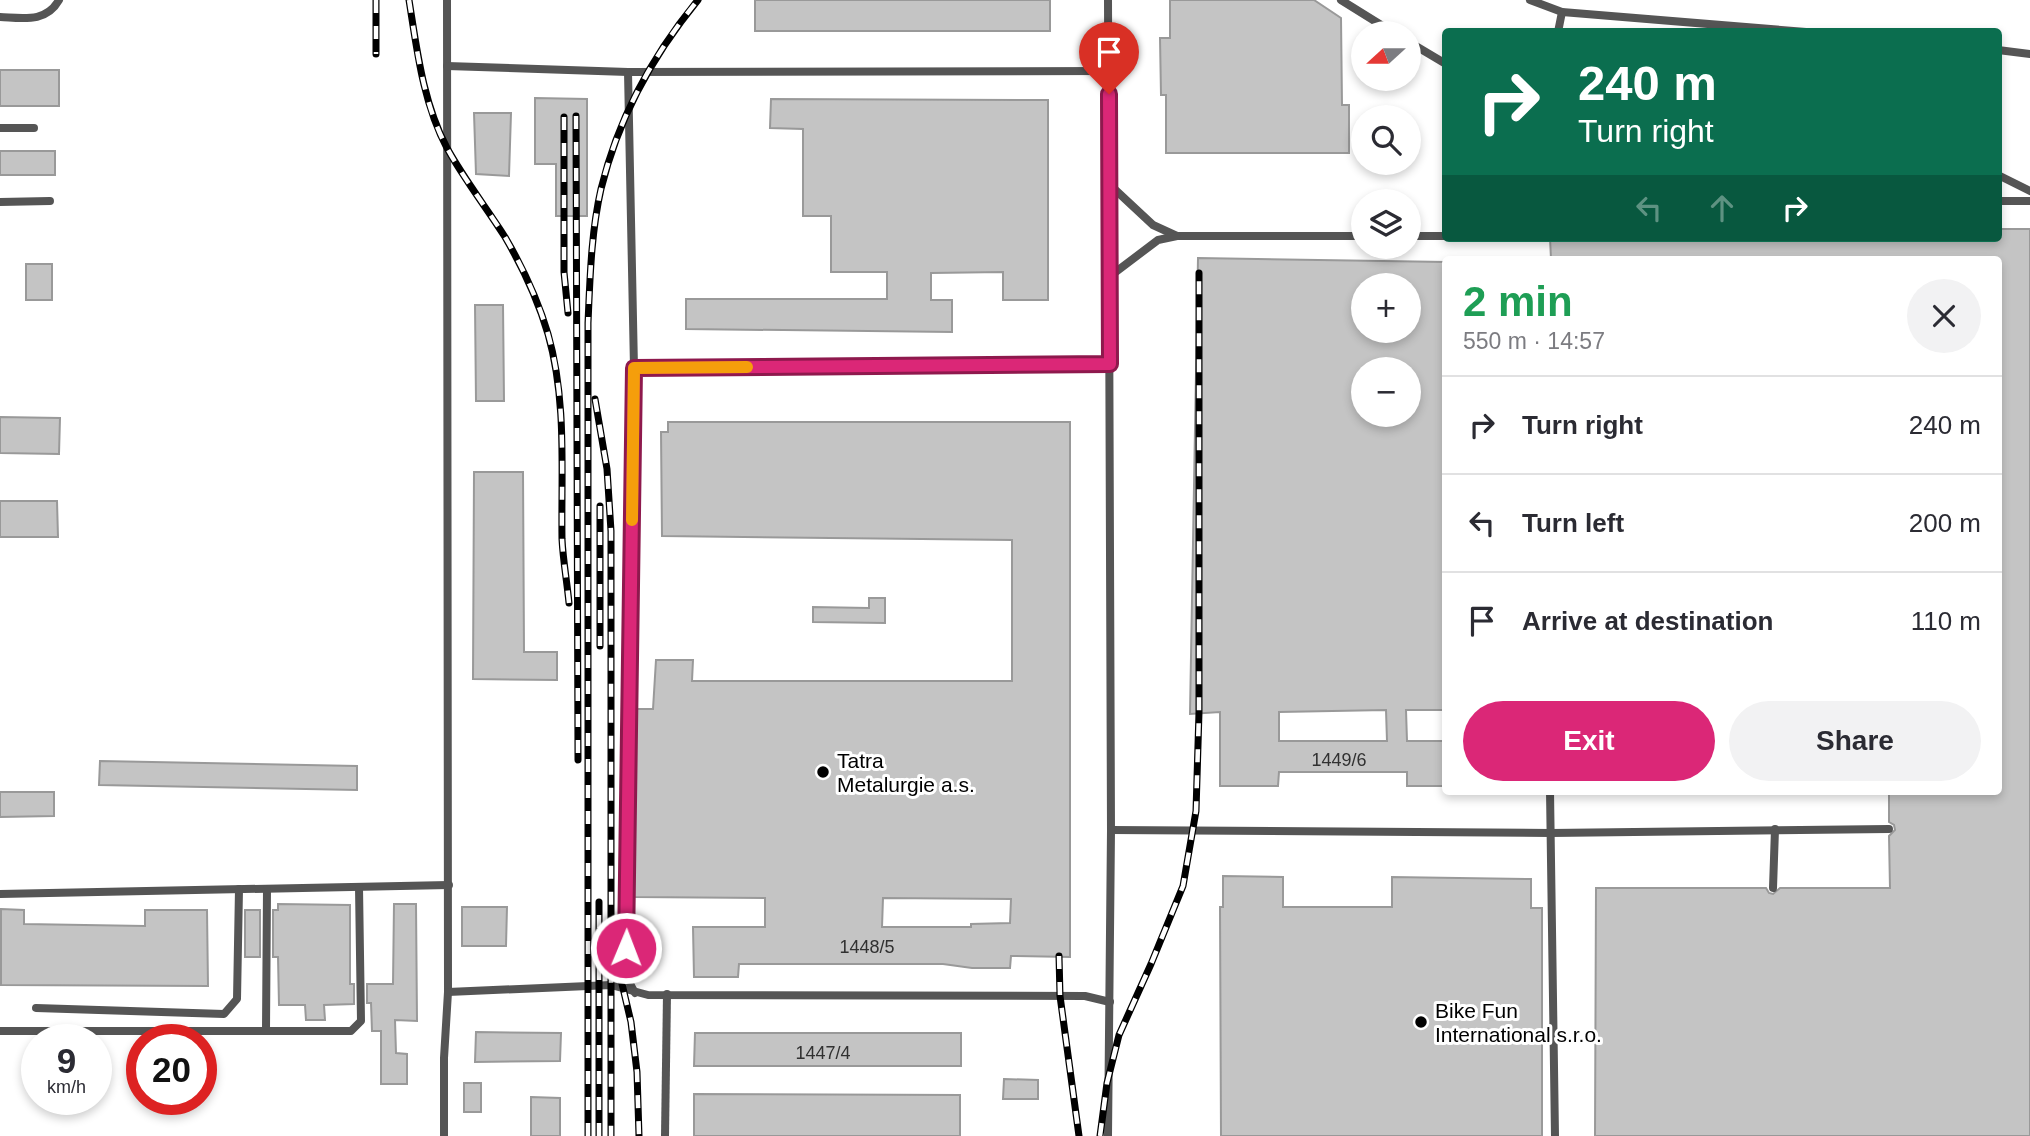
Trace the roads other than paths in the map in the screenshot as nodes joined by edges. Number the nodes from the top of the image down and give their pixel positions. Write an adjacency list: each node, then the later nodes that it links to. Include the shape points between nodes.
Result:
1 (60, 0): 7 (lane, via 38,19)
2 (447, 0): 15 (lane)
3 (1108, 0): 16 (lane)
4 (1341, 0): 8 (lane)
5 (1530, 0): 6 (lane)
6 (1562, 12): 9 (lane); 10 (lane)
7 (0, 17)
8 (1375, 21)
9 (1559, 28)
10 (1757, 28)
11 (1421, 49): 14 (lane)
12 (2002, 50): 13 (lane)
13 (2030, 54)
14 (1442, 62)
15 (447, 66): 17 (lane); 39 (lane)
16 (1109, 71): 17 (lane); 21 (lane)
17 (628, 72): 33 (lane)
18 (0, 128): 19 (lane)
19 (34, 128)
20 (2002, 177): 22 (lane)
21 (1109, 184): 27 (lane, via 1153,225); 31 (lane)
22 (2030, 191)
23 (50, 201): 26 (lane)
24 (2002, 201): 25 (lane)
25 (2030, 201)
26 (0, 202)
27 (1177, 236): 28 (lane); 31 (lane, via 1158,240)
28 (1351, 236)
29 (1421, 236): 30 (lane)
30 (1442, 236)
31 (1109, 277): 32 (lane)
32 (1110, 364): 33 (lane); 37 (lane)
33 (634, 368): 46 (lane, via 626,976)
34 (1550, 795): 38 (lane)
35 (1889, 829): 36 (lane)
36 (1775, 830): 38 (lane); 41 (lane)
37 (1111, 831): 38 (lane); 48 (lane)
38 (1552, 833): 55 (lane)
39 (449, 885): 40 (lane); 45 (lane)
40 (359, 887): 43 (lane); 50 (lane, via 361,1021 351,1031)
41 (1773, 888)
42 (239, 889): 43 (lane); 44 (lane); 49 (lane, via 237,999 224,1014)
43 (267, 889): 50 (lane)
44 (0, 894)
45 (448, 992): 46 (lane, via 611,985); 52 (lane)
46 (635, 993): 47 (lane)
47 (667, 994): 48 (lane, via 1085,996); 53 (lane)
48 (1110, 1002): 54 (lane)
49 (36, 1008)
50 (267, 1030): 51 (lane)
51 (0, 1031)
52 (444, 1136)
53 (665, 1136)
54 (1108, 1136)
55 (1555, 1136)

